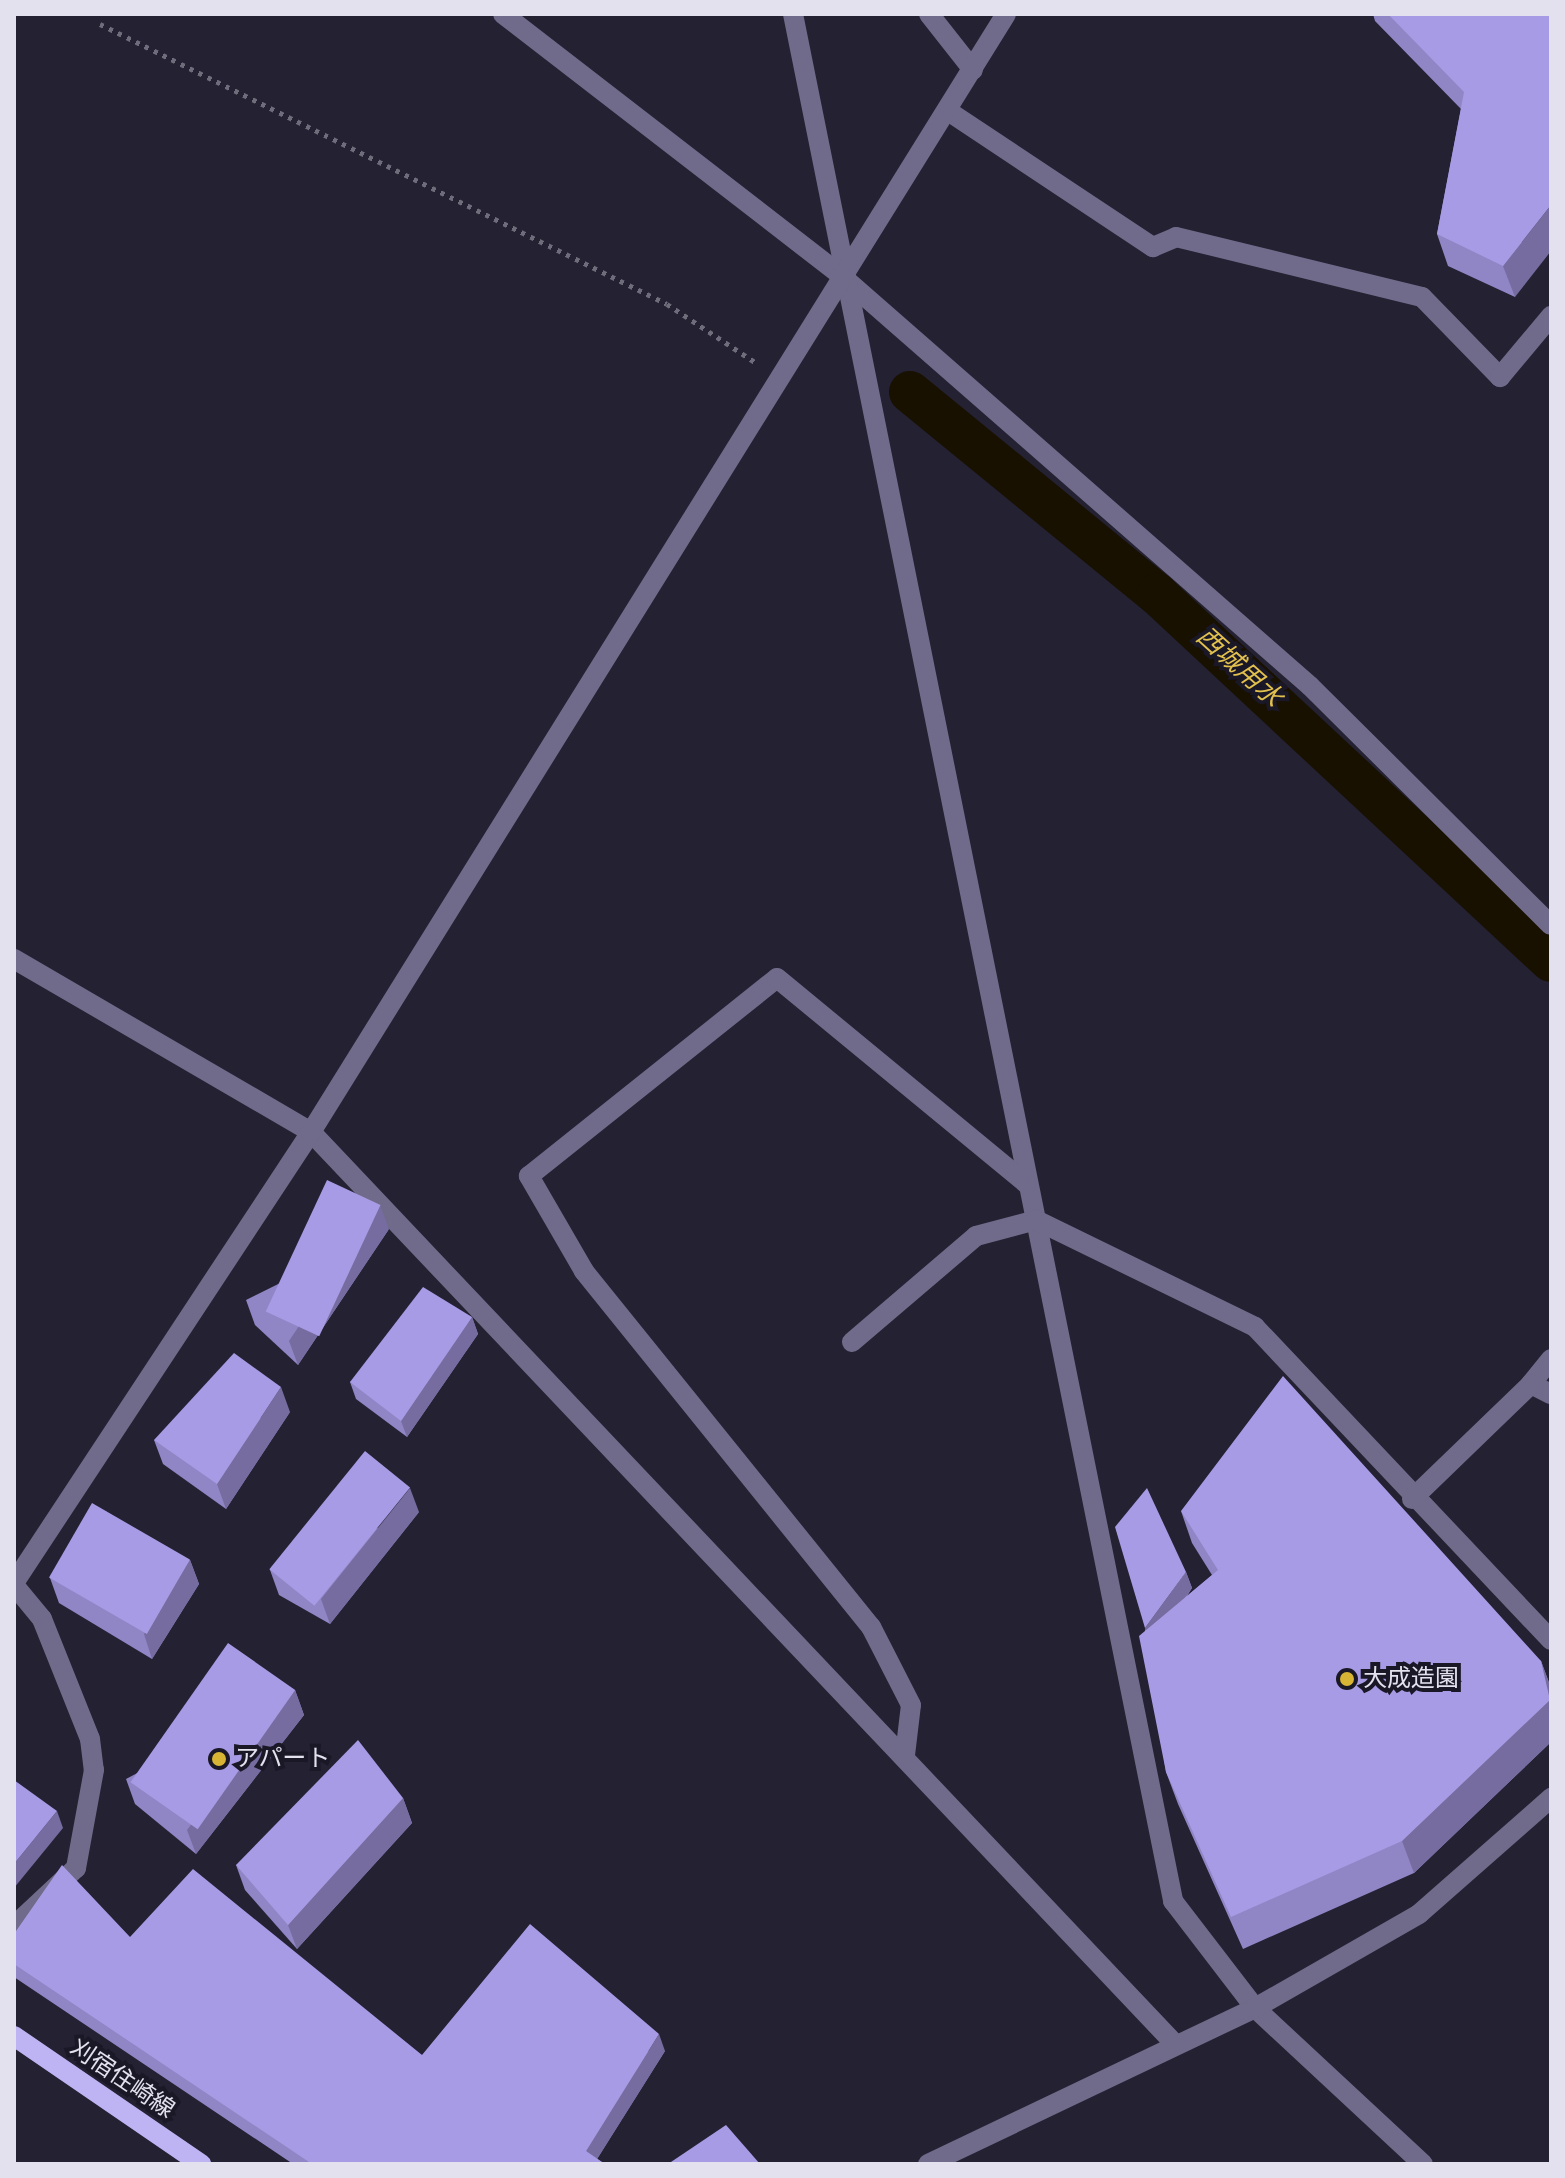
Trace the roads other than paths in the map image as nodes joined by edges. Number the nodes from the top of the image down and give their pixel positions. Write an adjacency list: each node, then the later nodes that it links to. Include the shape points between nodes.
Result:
1 (503, 14): 7 (street)
2 (793, 14): 7 (street)
3 (929, 14): 5 (street)
4 (1006, 14): 5 (street)
5 (973, 70): 6 (street)
6 (948, 111): 7 (street); 8 (street, via 1153,247 1176,237 1422,297 1500,377)
7 (844, 278): 9 (street, via 1310,686); 11 (street); 12 (street)
8 (1551, 316)
9 (1551, 925)
10 (14, 959): 11 (street)
11 (311, 1132): 19 (street); 21 (street)
12 (1026, 1183): 13 (street); 21 (street, via 777,978 529,1176 584,1271 871,1627 911,1705)
13 (1036, 1220): 14 (street, via 976,1236); 18 (street, via 1255,1327); 24 (street, via 1173,1901)
14 (852, 1342)
15 (1551, 1359): 16 (street)
16 (1531, 1384): 17 (street); 18 (street)
17 (1551, 1394)
18 (1412, 1499): 20 (street)
19 (14, 1584): 23 (street, via 42,1619 90,1739 94,1770 76,1868)
20 (1551, 1640)
21 (905, 1755): 26 (street)
22 (1551, 1798): 24 (street, via 1419,1914)
23 (14, 1926)
24 (1255, 2008): 26 (street); 29 (street)
25 (14, 2036): 27 (main road, 刈宿住崎線)
26 (1175, 2044): 28 (street)
27 (201, 2164)
28 (928, 2164)
29 (1423, 2164)

